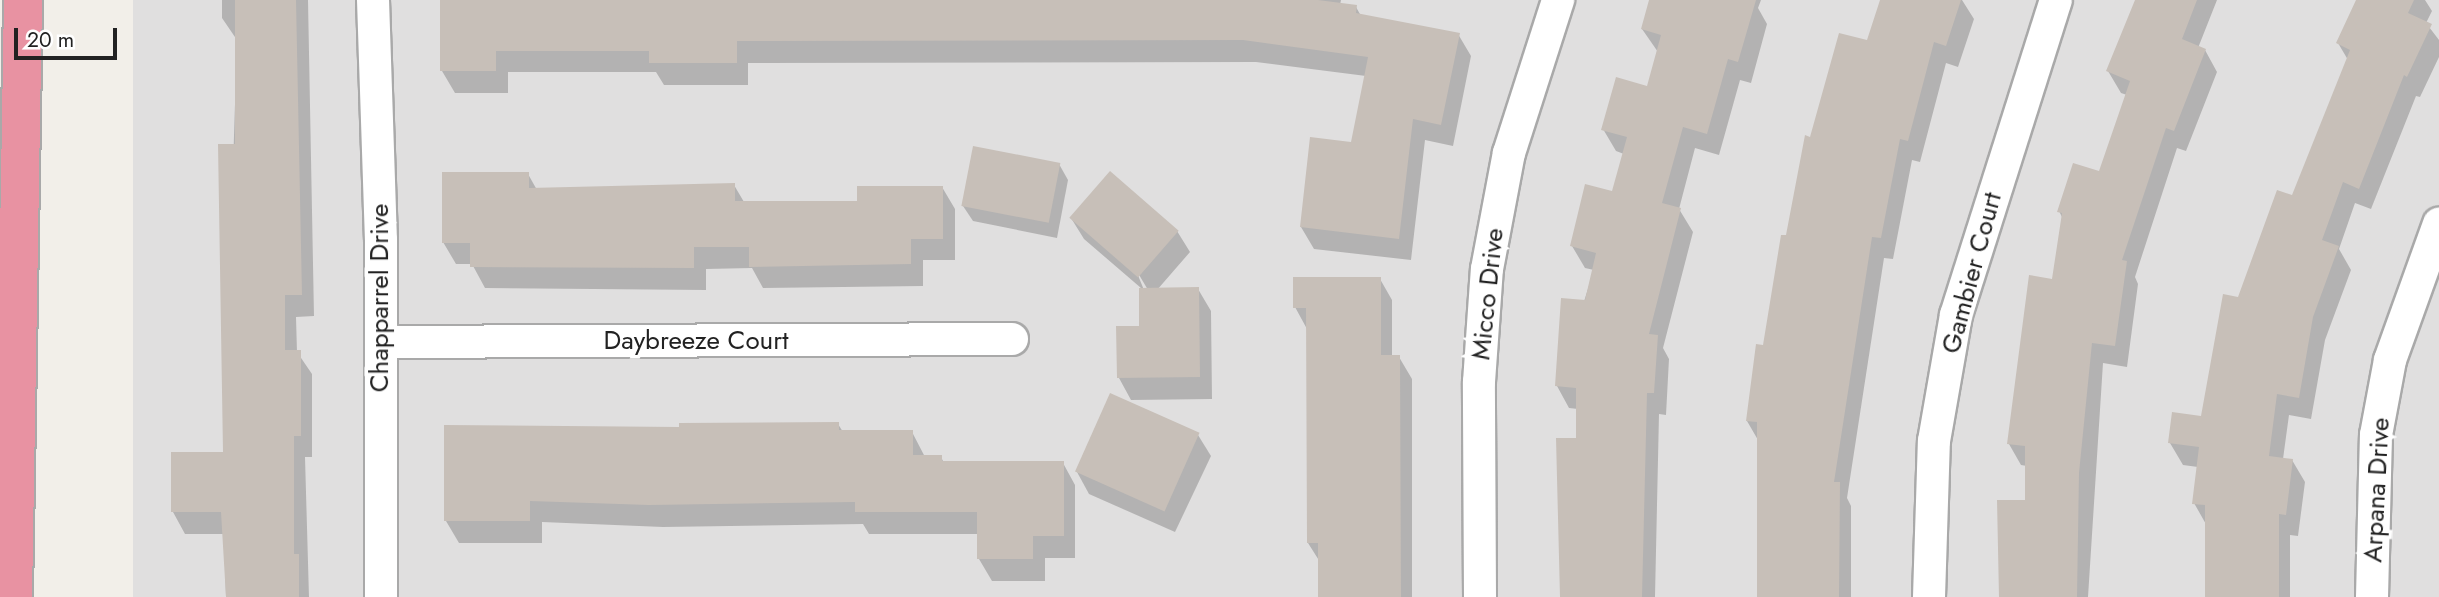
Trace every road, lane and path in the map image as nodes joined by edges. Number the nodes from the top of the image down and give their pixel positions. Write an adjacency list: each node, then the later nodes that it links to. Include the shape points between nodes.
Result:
1 (23, 0): 8 (highway)
2 (373, 0): 7 (street, Chapparrel Drive)
3 (2056, 0): 11 (street, Gambier Court, via 1955,315 1934,441)
4 (1549, 3): 10 (street, Micco Drive, via 1509,153 1487,269 1479,382)
5 (2439, 223): 12 (street, Arpana Drive, via 2390,360 2375,435)
6 (1012, 339): 7 (street, Daybreeze Court)
7 (380, 342): 9 (street, Chapparrel Drive)
8 (13, 597)
9 (381, 597)
10 (1480, 597)
11 (1929, 597)
12 (2372, 597)

